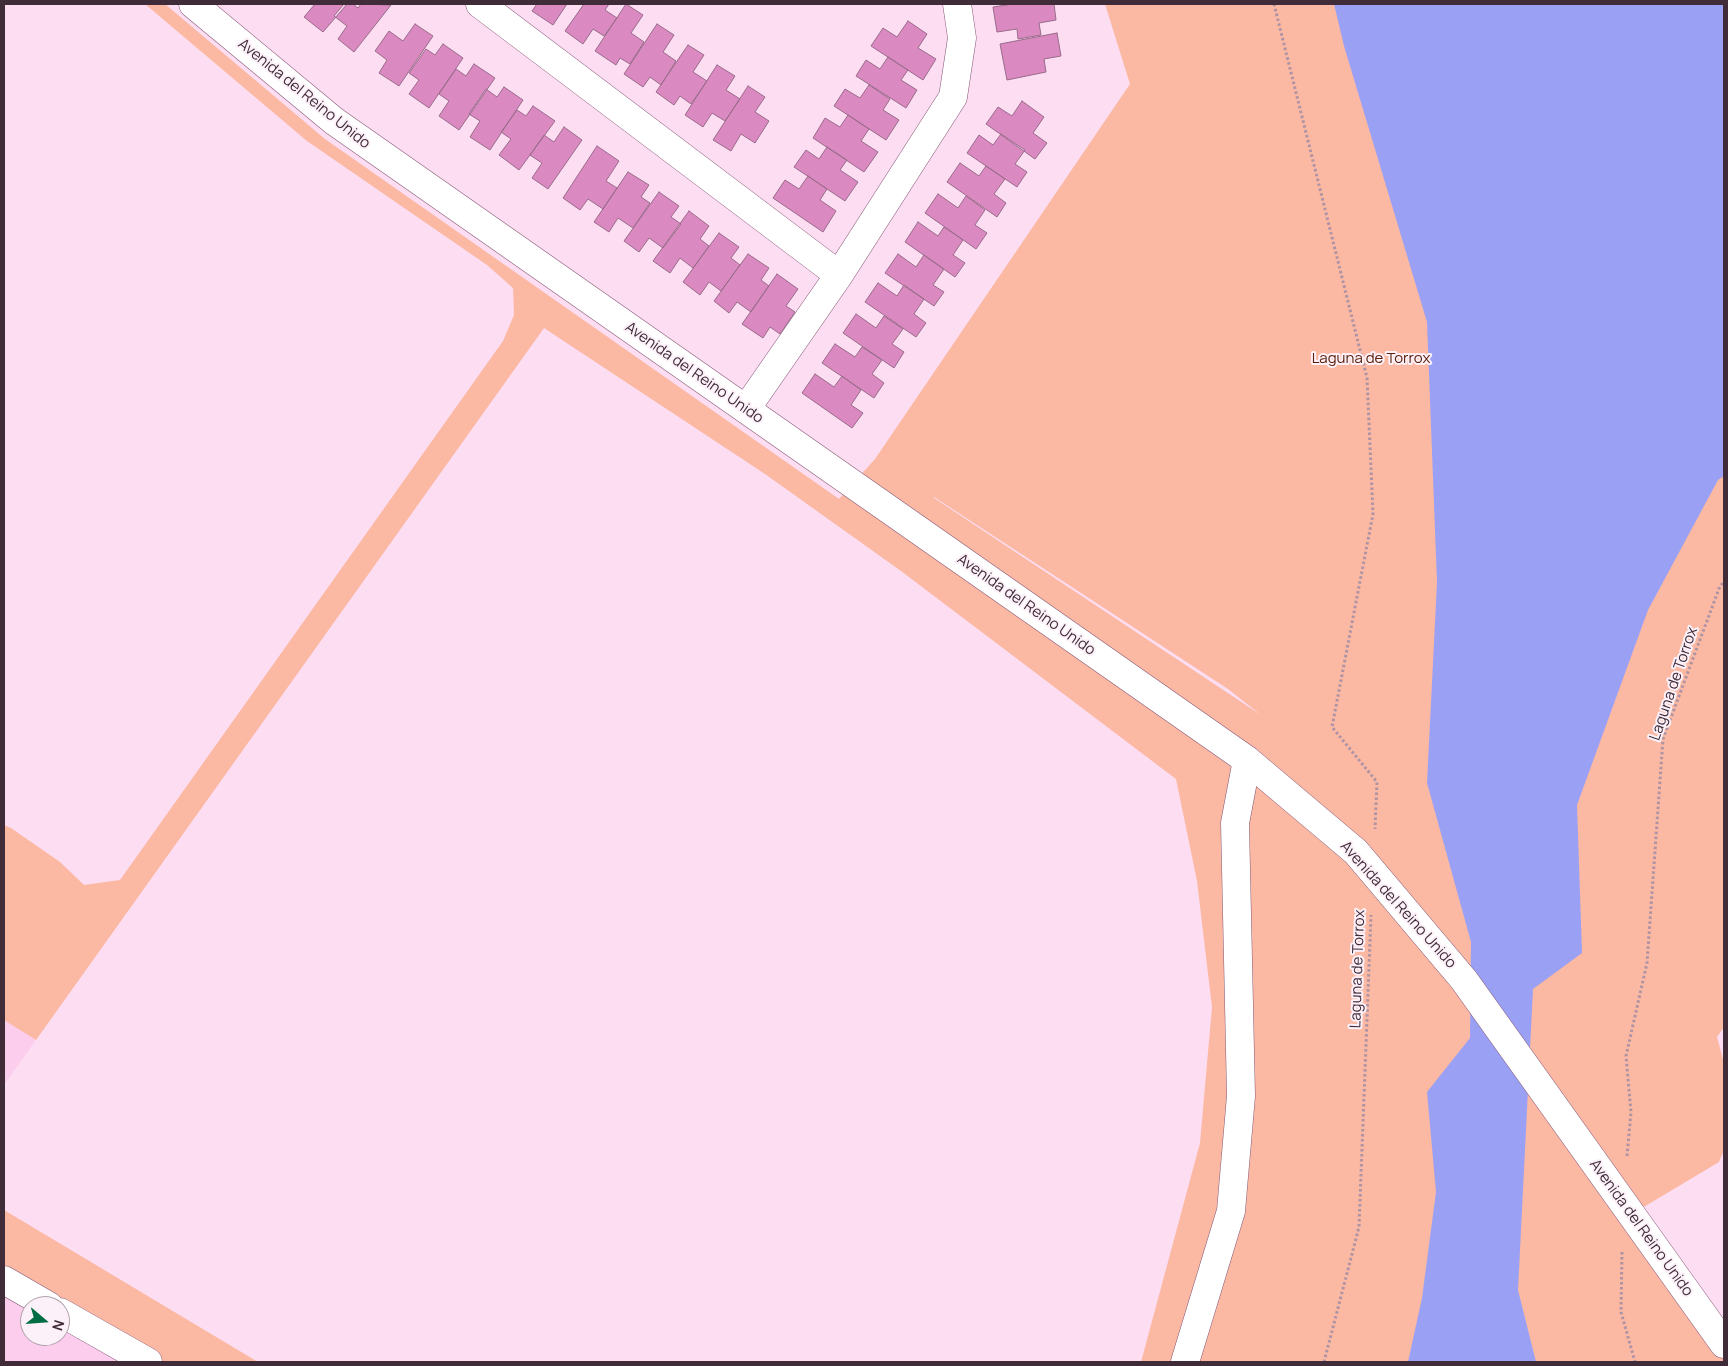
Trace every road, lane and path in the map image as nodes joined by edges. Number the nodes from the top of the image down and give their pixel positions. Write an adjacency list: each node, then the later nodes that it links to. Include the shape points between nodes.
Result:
1 (193, 4): 6 (street, Avenida del Reino Unido, via 334,121)
2 (480, 4): 5 (street)
3 (956, 4): 5 (street, via 962,38 953,97)
4 (1274, 4): 9 (path, Laguna de Torrox, via 1367,378 1373,514 1332,727 1377,782)
5 (839, 275): 6 (street)
6 (746, 409): 8 (street, Avenida del Reino Unido)
7 (1724, 582): 10 (path, Laguna de Torrox, via 1664,739 1647,963 1626,1056 1630,1112)
8 (1247, 760): 9 (street, Avenida del Reino Unido, via 1356,852); 17 (street, via 1235,823 1241,1096 1231,1211)
9 (1373, 873): 15 (street, Avenida del Reino Unido, via 1464,980); 18 (path, Laguna de Torrox, via 1359,1226)
10 (1627, 1157)
11 (1622, 1248): 19 (path, via 1620,1312)
12 (4, 1280): 13 (street)
13 (32, 1296)
14 (70, 1318): 16 (street)
15 (1724, 1344)
16 (148, 1362)
17 (1185, 1362)
18 (1324, 1362)
19 (1635, 1362)

